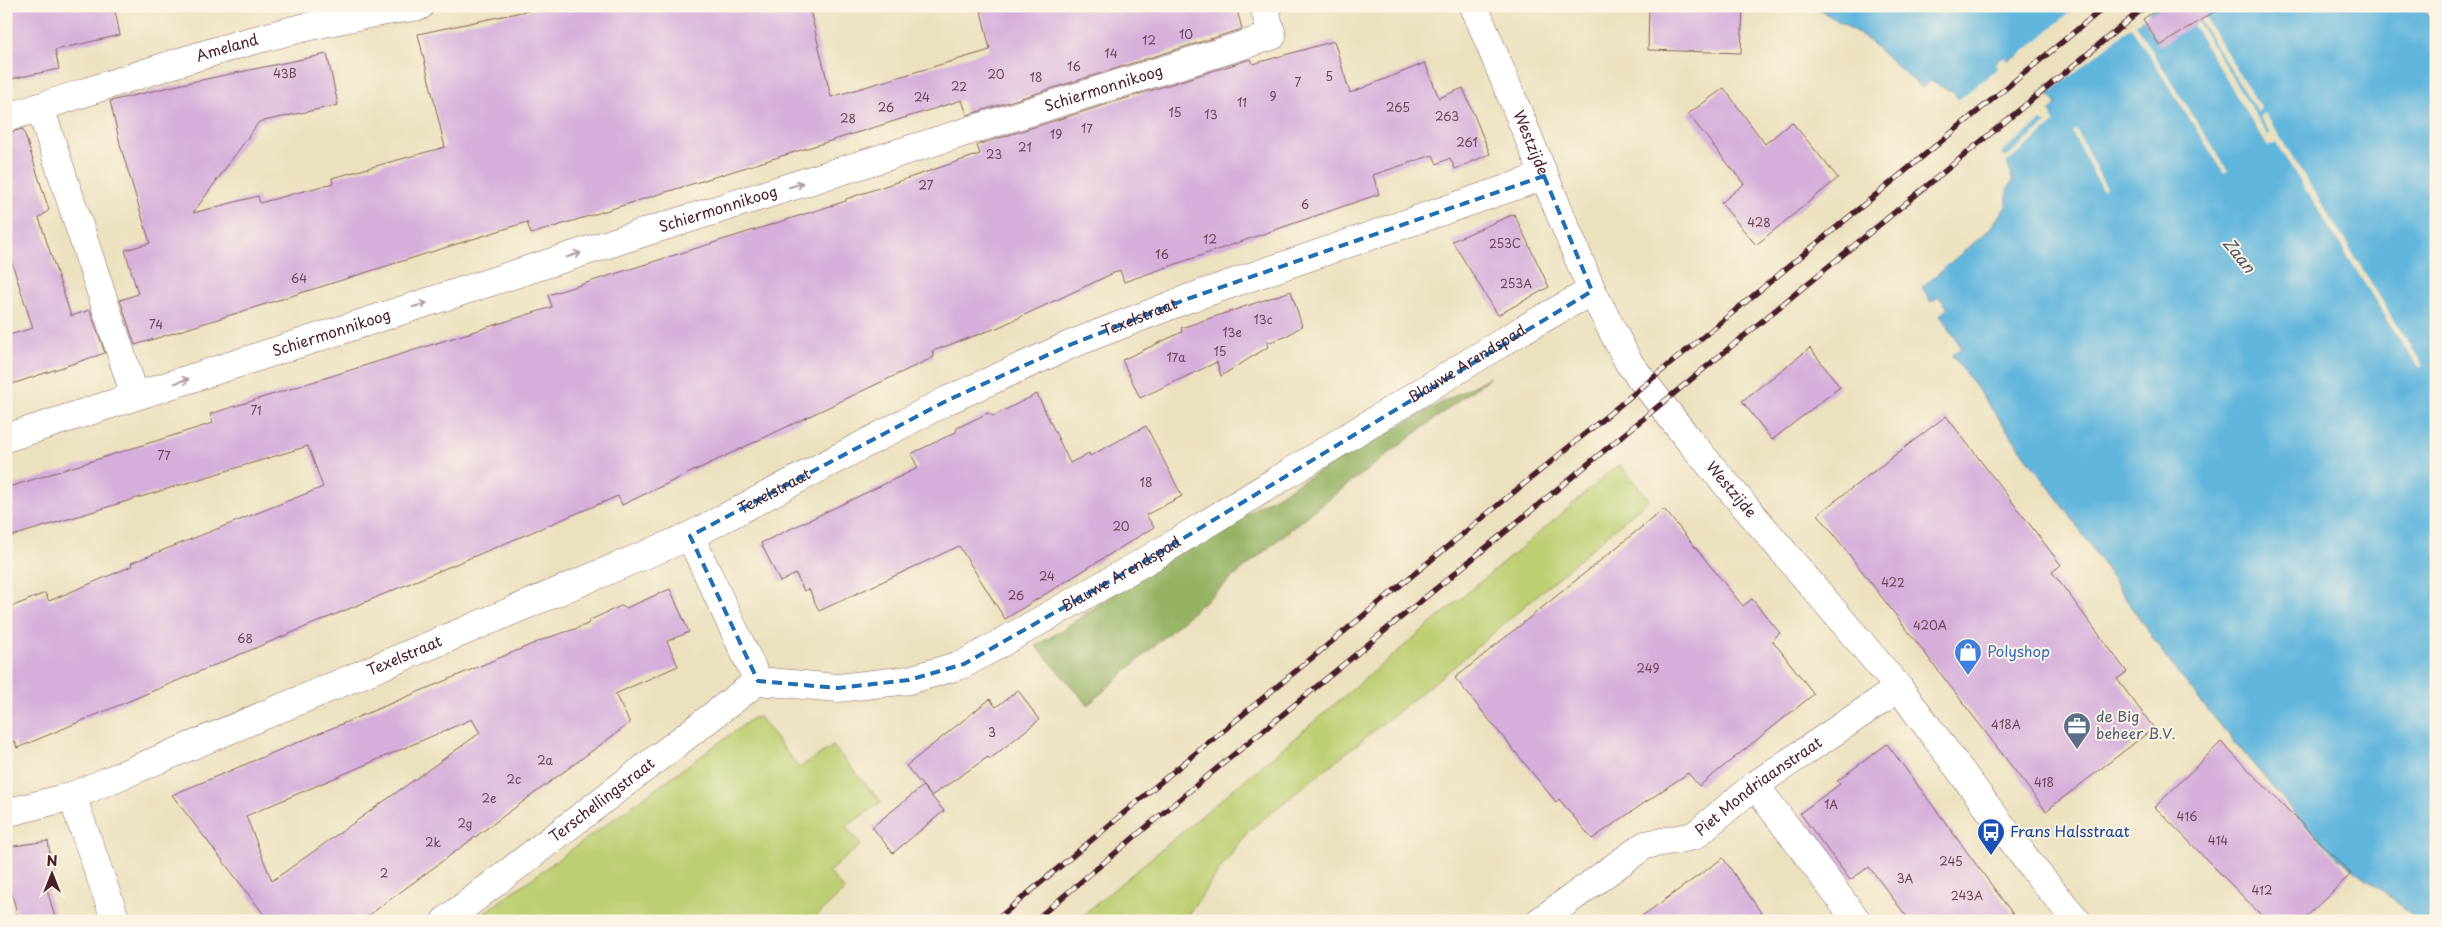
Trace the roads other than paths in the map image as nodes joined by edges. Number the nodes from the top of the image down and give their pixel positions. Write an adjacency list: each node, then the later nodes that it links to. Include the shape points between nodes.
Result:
1 (420, 6): 4 (street, Ameland, via 363,14 211,52)
2 (1264, 6): 8 (street, Schiermonnikoog, one-way to 2, via 1272,36)
3 (1474, 6): 6 (street, Westzijde)
4 (40, 107): 5 (street, Ameland); 8 (street)
5 (6, 118)
6 (1544, 176): 7 (street, Westzijde); 10 (street, Texelstraat, via 1187,299 1072,344 948,400)
7 (1592, 291): 11 (street, Blauwe Arendspad, via 1524,329 1148,560 964,664 909,680 838,688); 12 (street, Westzijde, via 1635,371 1688,439)
8 (135, 396): 9 (street)
9 (6, 438)
10 (690, 536): 11 (street); 14 (street, Texelstraat)
11 (758, 681): 17 (street, Terschellingstraat)
12 (1899, 688): 13 (street, Piet Mondriaanstraat); 20 (street, Westzijde, via 2032,867)
13 (1756, 785): 18 (street, Piet Mondriaanstraat, via 1694,836 1645,844); 19 (street)
14 (72, 796): 15 (street, Texelstraat); 16 (street)
15 (6, 813)
16 (116, 921)
17 (446, 921)
18 (1540, 921)
19 (1857, 921)
20 (2078, 921)

